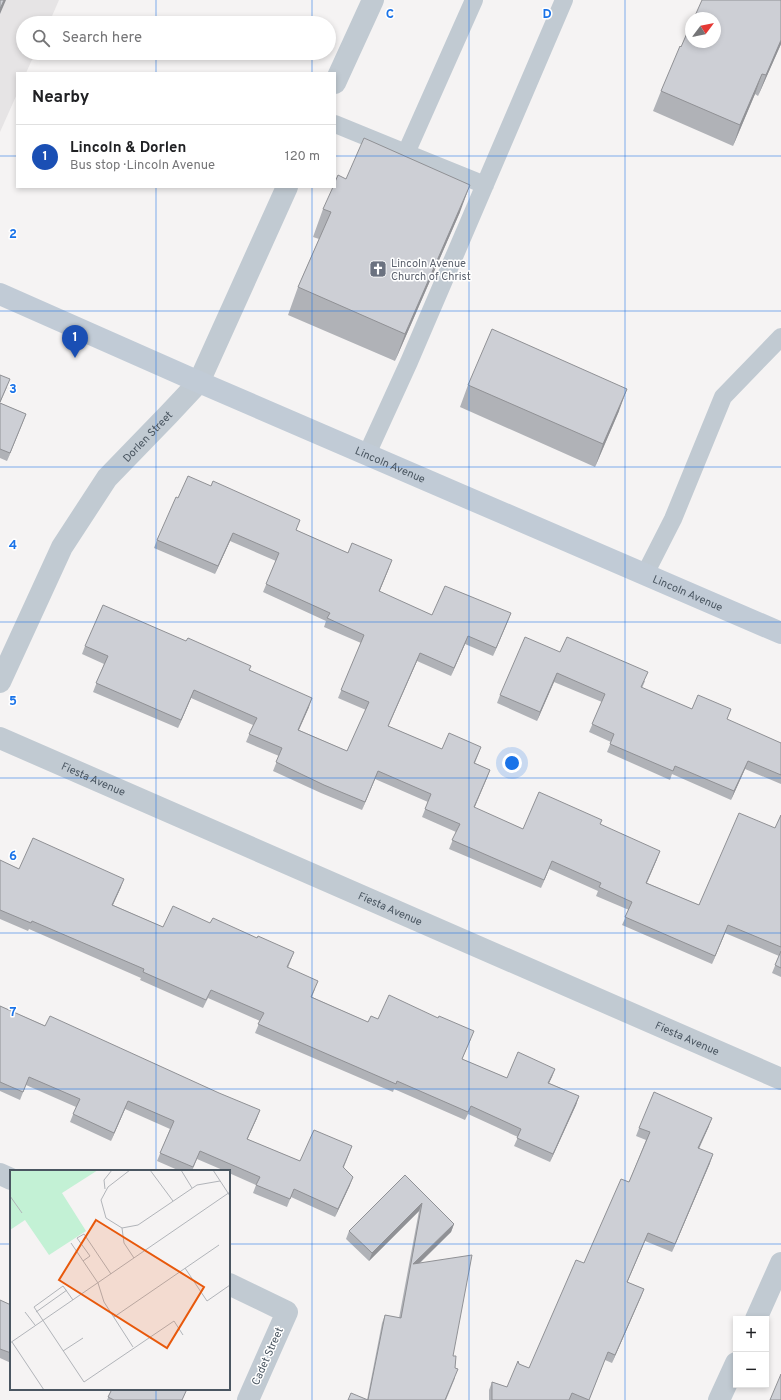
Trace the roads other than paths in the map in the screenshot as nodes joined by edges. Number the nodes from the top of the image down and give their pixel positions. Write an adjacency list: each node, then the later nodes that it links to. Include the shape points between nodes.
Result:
1 (373, 0): 4 (street)
2 (474, 0): 6 (lane)
3 (564, 0): 7 (lane)
4 (336, 81)
5 (336, 124): 6 (lane)
6 (406, 153): 7 (lane)
7 (485, 185): 12 (lane)
8 (287, 188): 11 (street, Dorlen Street)
9 (0, 294): 11 (street, Lincoln Avenue)
10 (781, 337): 13 (lane, via 723,397 673,519)
11 (199, 382): 12 (street, Lincoln Avenue); 15 (street, Dorlen Street, via 107,478 62,546)
12 (367, 454): 13 (street, Lincoln Avenue)
13 (644, 574): 14 (street, Lincoln Avenue)
14 (781, 633)
15 (0, 682)
16 (0, 738): 17 (street, Fiesta Avenue)
17 (781, 1079)
18 (0, 1174): 19 (street)
19 (10, 1179)
20 (781, 1263): 22 (street)
21 (230, 1284): 24 (street, Cadet Street, via 287,1312)
22 (757, 1316)
23 (733, 1370): 25 (street)
24 (248, 1400)
25 (719, 1400)

